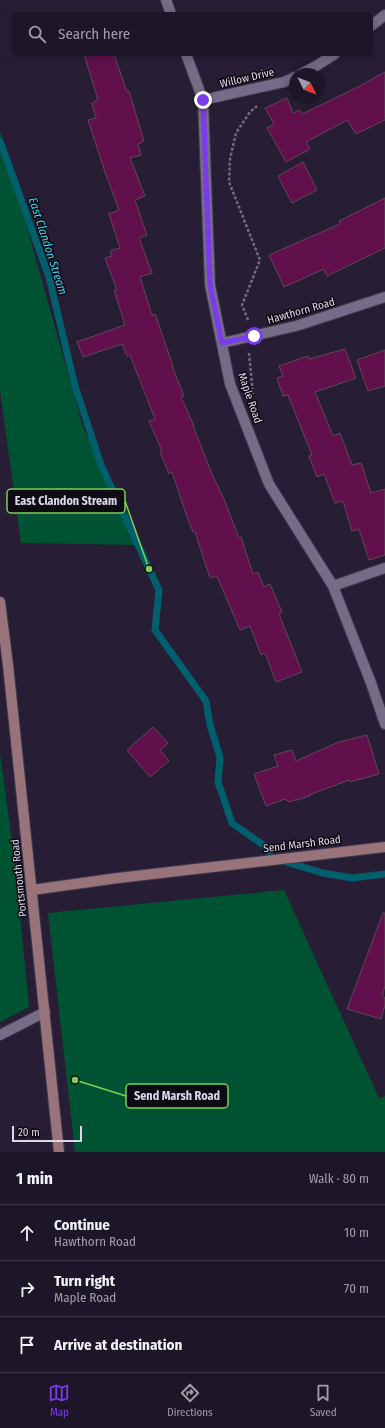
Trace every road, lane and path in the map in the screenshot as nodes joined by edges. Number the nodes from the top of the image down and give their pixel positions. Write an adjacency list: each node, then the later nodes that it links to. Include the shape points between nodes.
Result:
1 (166, 0): 2 (street)
2 (170, 12)
3 (385, 15): 4 (street)
4 (373, 24)
5 (187, 56): 9 (street, Maple Road)
6 (332, 56): 7 (street)
7 (312, 68)
8 (289, 80): 9 (street, Willow Drive)
9 (203, 100): 13 (street, Maple Road, via 210,285)
10 (260, 104): 12 (path, via 250,112 236,133 230,159 229,182 260,260 242,305)
11 (385, 297): 12 (street, Hawthorn Road, via 296,326)
12 (254, 336): 13 (street, Hawthorn Road); 14 (path, via 249,353)
13 (222, 343): 16 (street, Maple Road, via 230,384 269,484)
14 (254, 401)
15 (385, 568): 16 (street)
16 (333, 586): 18 (street, Maple Road)
17 (0, 602): 20 (main road, Portsmouth Road)
18 (385, 724)
19 (385, 847): 20 (main road, Send Marsh Road)
20 (32, 890): 21 (main road, Portsmouth Road)
21 (45, 1012): 22 (street); 23 (main road, Portsmouth Road)
22 (0, 1035)
23 (59, 1152)

